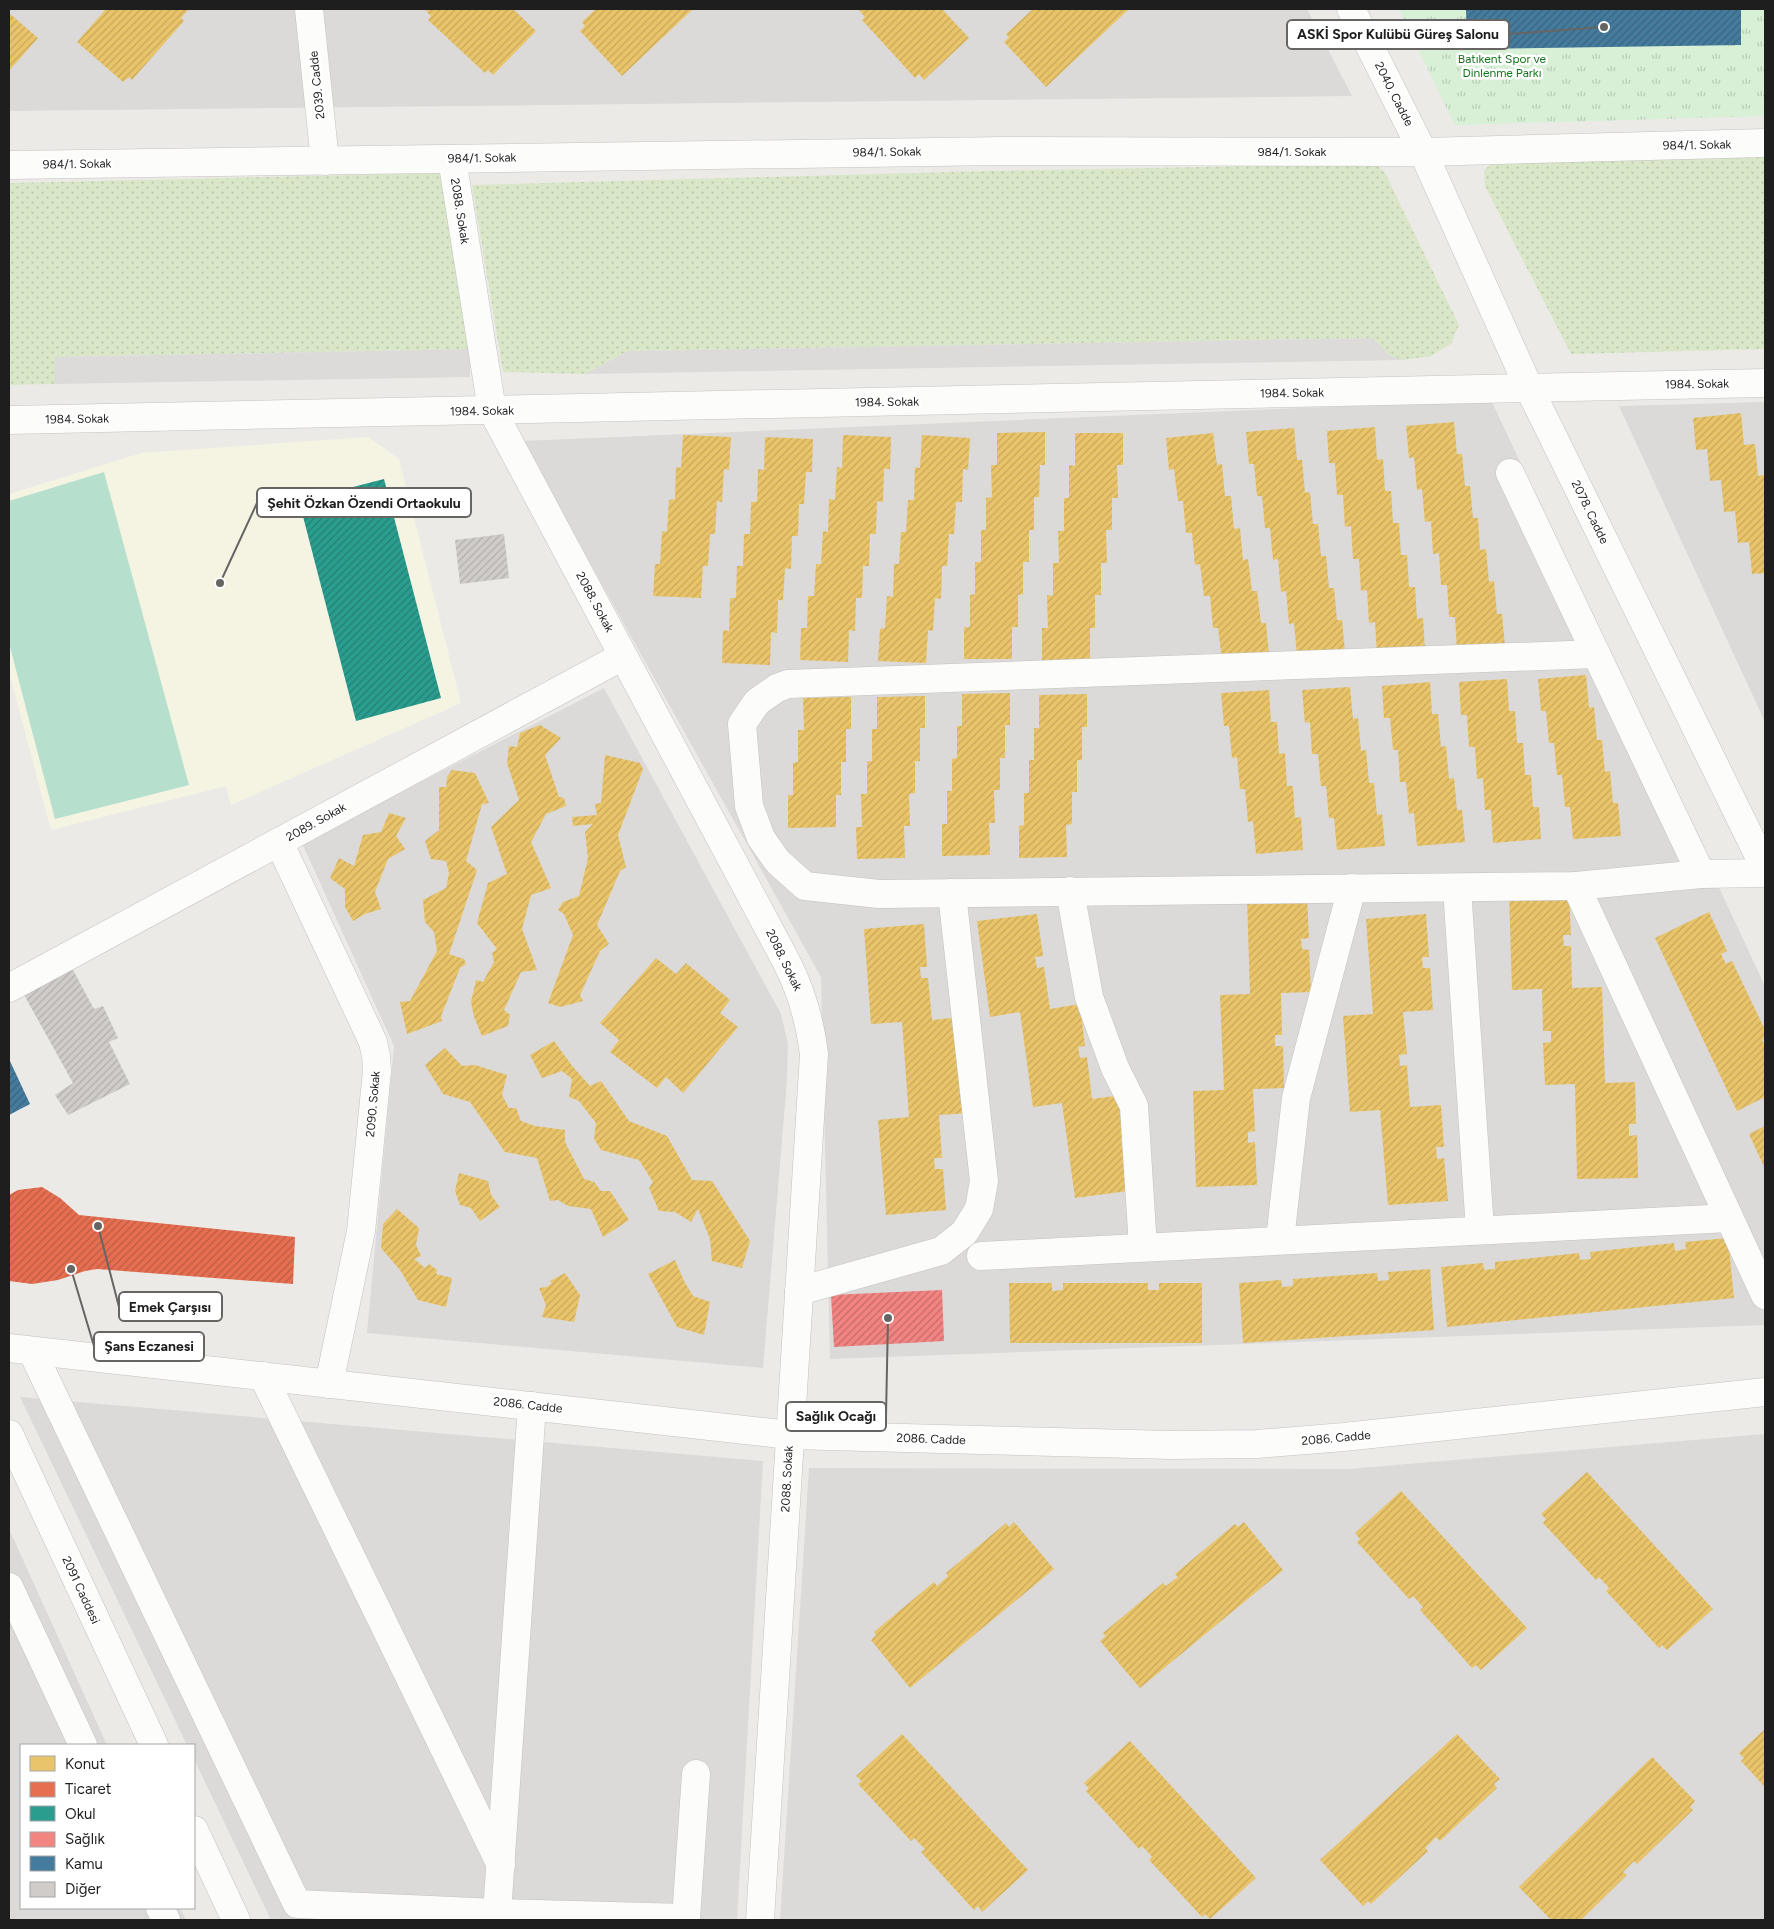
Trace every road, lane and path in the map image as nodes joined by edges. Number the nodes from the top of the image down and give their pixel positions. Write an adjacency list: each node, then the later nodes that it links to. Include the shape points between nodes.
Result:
1 (309, 9): 6 (street, 2039. Cadde)
2 (1351, 9): 4 (street, 2040. Cadde)
3 (1765, 143): 4 (street, 984/1. Sokak)
4 (1423, 152): 5 (street, 984/1. Sokak, via 1003,151); 9 (street, 2078. Cadde)
5 (452, 159): 6 (street, 984/1. Sokak); 10 (street, 2088. Sokak)
6 (325, 161): 7 (street, 984/1. Sokak)
7 (9, 165)
8 (1765, 383): 9 (street, 1984. Sokak)
9 (1529, 388): 10 (street, 1984. Sokak); 16 (street, 2078. Cadde)
10 (492, 410): 11 (street, 1984. Sokak); 14 (street, 2088. Sokak)
11 (9, 420)
12 (1510, 473): 13 (street)
13 (1596, 654): 18 (street); 23 (street, via 788,684 756,702 742,724 749,806 761,838 778,862 805,886 880,894)
14 (623, 656): 15 (street, 2089. Sokak); 30 (street, 2088. Sokak, via 786,962 805,1004 814,1054)
15 (279, 842): 24 (street, 2089. Sokak); 34 (street, 2090. Sokak, via 373,1042 376,1056 361,1231)
16 (1765, 868)
17 (1765, 872): 18 (street)
18 (1701, 874): 19 (street)
19 (1576, 886): 21 (street); 25 (street)
20 (1352, 888): 21 (street); 22 (street); 27 (street, via 1296,1098)
21 (1457, 888): 26 (street)
22 (1070, 891): 23 (street); 28 (street, via 1088,998 1115,1068 1134,1106)
23 (952, 893): 30 (street, via 984,1181 978,1209 964,1233 941,1251)
24 (9, 988)
25 (1729, 1218): 26 (street); 31 (street)
26 (1480, 1230): 27 (street)
27 (1280, 1240): 28 (street)
28 (1143, 1247): 29 (street)
29 (981, 1256)
30 (799, 1291): 38 (street, 2088. Sokak)
31 (1765, 1295)
32 (20, 1350): 33 (street, 2086. Cadde); 45 (street, via 297,1904)
33 (264, 1376): 34 (street, 2086. Cadde); 44 (street)
34 (329, 1384): 36 (street, 2086. Cadde)
35 (1765, 1392): 38 (street, 2086. Cadde, via 1344,1438 1257,1444 1171,1445)
36 (532, 1406): 38 (street, 2086. Cadde); 44 (street)
37 (9, 1434): 41 (street, 2091 Caddesi)
38 (790, 1434): 47 (street, 2088. Sokak)
39 (9, 1587): 40 (street)
40 (84, 1744)
41 (154, 1744)
42 (696, 1774): 45 (street, via 686,1918)
43 (195, 1832): 46 (street)
44 (501, 1865): 45 (street)
45 (497, 1913)
46 (236, 1920)
47 (760, 1920)

